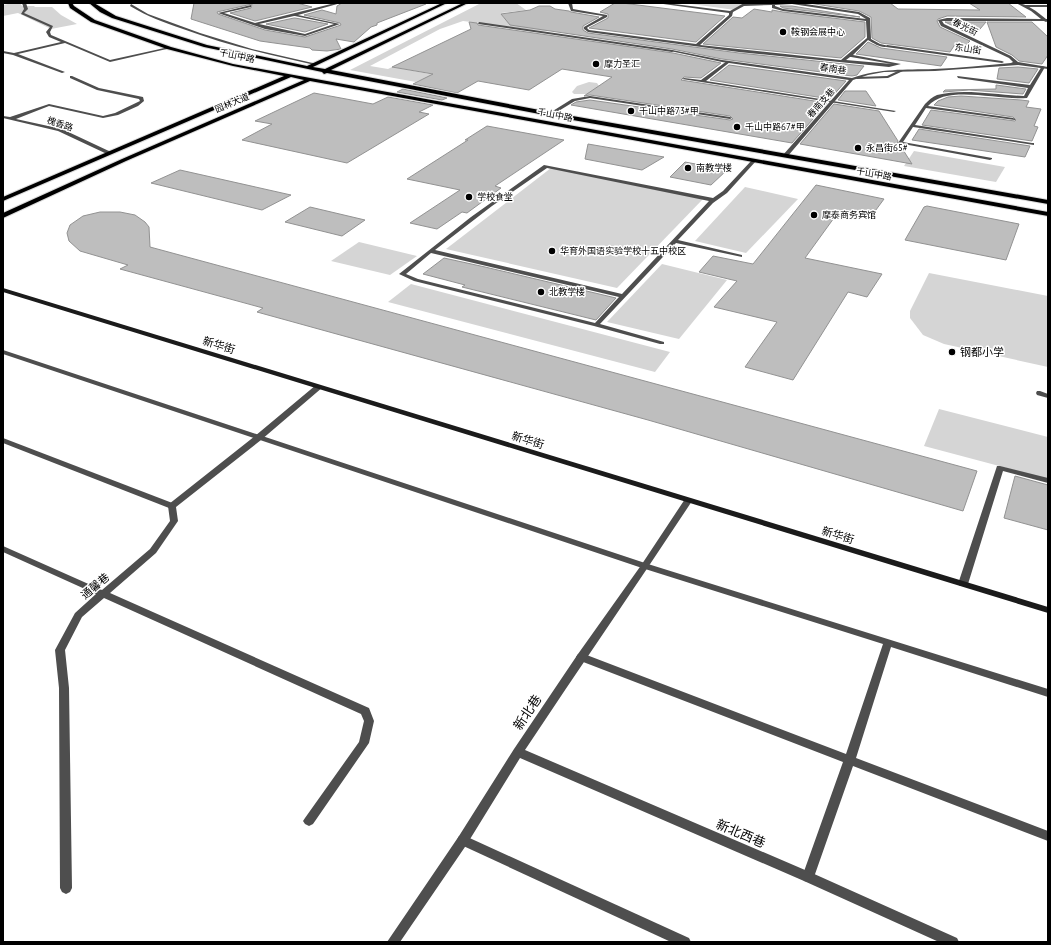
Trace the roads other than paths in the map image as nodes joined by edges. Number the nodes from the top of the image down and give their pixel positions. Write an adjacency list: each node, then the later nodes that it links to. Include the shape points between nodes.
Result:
1 (24, 3): 24 (street, via 26,9 22,14 52,27 48,32 50,36)
2 (70, 3): 28 (main road, 千山中路, via 93,21)
3 (92, 3): 36 (main road, 千山中路, via 114,17 159,32 214,48)
4 (339, 3): 17 (street)
5 (445, 3): 34 (main road, 园林大道)
6 (466, 3): 38 (main road, 园林大道)
7 (570, 3): 25 (street, via 572,10 606,16 587,26 585,28 588,31)
8 (658, 3): 16 (street)
9 (1018, 3): 14 (street)
10 (745, 4): 11 (street); 16 (street)
11 (774, 4): 18 (street, via 792,3 850,10 866,16); 18 (street, via 773,8 783,10)
12 (132, 5): 34 (street, via 148,15 205,36 251,50)
13 (250, 6): 22 (street, via 220,13)
14 (1025, 6): 15 (street); 19 (street)
15 (1048, 6)
16 (731, 12): 25 (street, via 731,15)
17 (295, 14): 22 (street); 22 (street, via 338,24 304,35)
18 (868, 20): 23 (street)
19 (1046, 20): 21 (street); 35 (street, 春光街, via 940,20 942,25 1010,58)
20 (479, 23): 33 (street, 春南巷, via 672,51)
21 (1048, 23)
22 (255, 24)
23 (869, 38): 26 (street); 27 (street, via 872,42)
24 (66, 42): 28 (street, via 110,61); 30 (street)
25 (697, 45): 32 (street)
26 (858, 46): 27 (street); 31 (street)
27 (886, 46): 35 (street, 东山街)
28 (169, 48): 40 (main road, 千山中路, via 234,65)
29 (3, 52): 30 (street)
30 (14, 54): 39 (street)
31 (851, 56): 32 (street); 32 (street, via 899,64 889,66)
32 (842, 61)
33 (728, 62): 45 (street, 春南巷); 46 (street)
34 (315, 64): 36 (main road, 园林大道)
35 (1017, 64): 37 (street, 东山街); 45 (street, 春南巷, via 901,71 888,77)
36 (308, 68): 38 (main road, 千山中路); 40 (main road, 园林大道)
37 (1045, 68): 47 (street)
38 (326, 71): 43 (main road, 园林大道); 51 (main road, 千山中路)
39 (63, 72)
40 (290, 75): 43 (main road, 千山中路); 58 (main road, 园林大道)
41 (71, 77): 54 (street, via 98,88 141,98 142,101 104,117 49,105)
42 (958, 77): 47 (street)
43 (310, 79): 61 (main road, 千山中路); 66 (main road, 园林大道)
44 (684, 79): 46 (street)
45 (855, 79): 48 (street, 春南支巷)
46 (703, 82): 48 (street)
47 (1032, 88): 49 (street, via 1025,97 973,94 942,96 932,99)
48 (833, 102): 50 (street); 59 (street, 春南支巷)
49 (926, 107): 55 (street); 56 (street)
50 (894, 111)
51 (550, 114): 53 (street, via 572,99 590,97); 59 (main road, 千山中路)
52 (3, 117): 54 (street, 槐香路)
53 (730, 118)
54 (10, 119): 58 (street, 槐香路, via 60,130)
55 (1013, 119)
56 (913, 126): 57 (street); 60 (street, via 900,143)
57 (1032, 144)
58 (109, 153): 62 (main road, 园林大道)
59 (785, 156): 64 (main road, 千山中路)
60 (990, 159)
61 (754, 161): 63 (street); 65 (main road, 千山中路)
62 (3, 199)
63 (714, 200): 67 (street); 68 (street, via 546,166 522,181)
64 (1048, 202)
65 (1048, 214)
66 (3, 216)
67 (674, 241): 69 (street); 71 (street)
68 (430, 251): 71 (street); 72 (street, via 402,274 416,280)
69 (740, 256)
70 (3, 290): 75 (street, 新华街)
71 (623, 296): 72 (street)
72 (596, 324): 73 (street)
73 (662, 343)
74 (3, 352): 78 (street)
75 (319, 387): 78 (street); 81 (street, 新华街)
76 (1040, 393): 77 (street)
77 (1048, 396)
78 (258, 438): 82 (street); 84 (street)
79 (3, 440): 82 (street)
80 (1048, 481): 85 (street, via 1000,468)
81 (688, 501): 84 (street, 新北巷); 85 (street, 新华街)
82 (172, 506): 86 (street, 通馨巷, via 174,521 153,551)
83 (3, 549): 86 (street)
84 (645, 566): 88 (street); 89 (street, 新北巷)
85 (963, 584): 87 (street, 新华街)
86 (104, 594): 93 (street, via 364,711 369,721 364,742); 97 (street, 通馨巷, via 78,615 60,650 64,688)
87 (1048, 610)
88 (888, 643): 90 (street); 92 (street)
89 (581, 657): 91 (street, 新北巷); 92 (street)
90 (1048, 693)
91 (518, 752): 95 (street, 新北巷); 96 (street, 新北西巷)
92 (850, 759): 94 (street); 96 (street)
93 (309, 821)
94 (1048, 836)
95 (463, 840): 98 (street, 新北巷); 99 (street)
96 (808, 877): 100 (street, 新北西巷)
97 (66, 888)
98 (393, 942)
99 (684, 942)
100 (953, 942)

